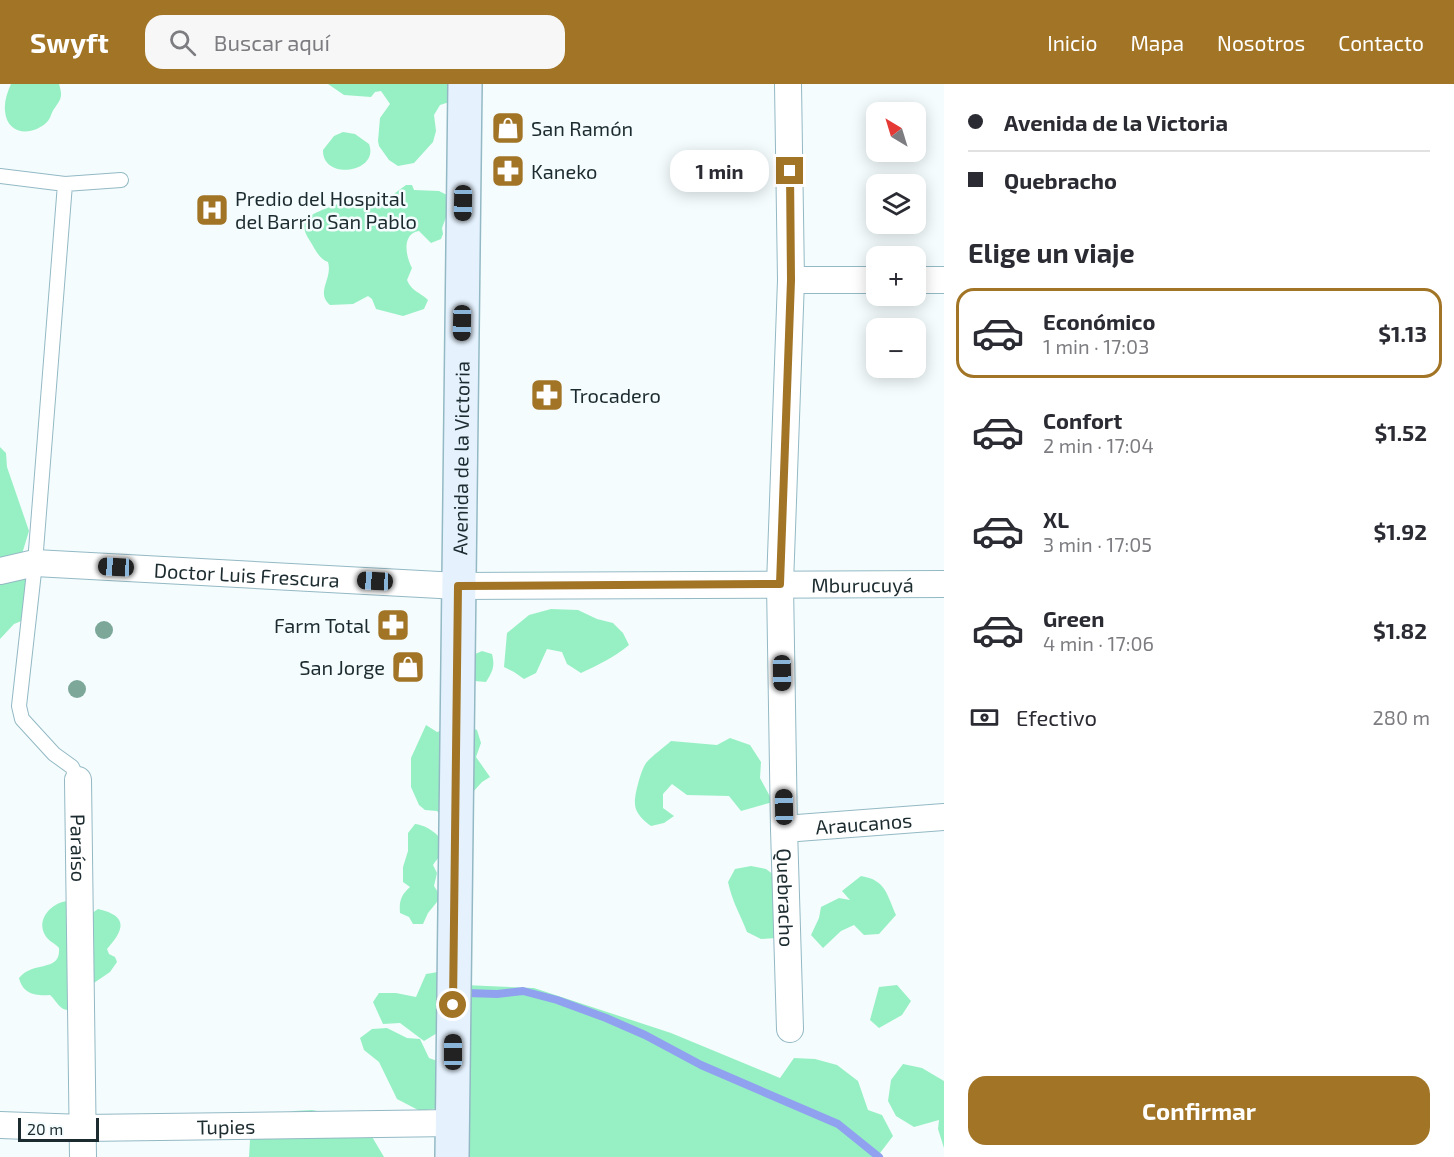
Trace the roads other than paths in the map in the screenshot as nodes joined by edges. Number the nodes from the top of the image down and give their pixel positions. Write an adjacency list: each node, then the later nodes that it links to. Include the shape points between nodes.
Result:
1 (465, 84): 14 (main road, Avenida de la Victoria)
2 (788, 84): 6 (street, Quebracho)
3 (0, 176): 5 (lane)
4 (121, 180): 5 (lane)
5 (65, 184): 10 (lane, Paraíso)
6 (791, 280): 7 (street); 12 (street, Quebracho)
7 (866, 280)
8 (926, 280): 9 (street)
9 (944, 280)
10 (35, 563): 11 (street, Doctor Luis Frescura); 14 (street, Doctor Luis Frescura); 15 (lane, Paraíso, via 19,706 22,719 54,754 72,767)
11 (0, 571)
12 (780, 584): 13 (street, Mburucuyá); 14 (street, Mburucuyá); 17 (street, Quebracho)
13 (944, 584)
14 (458, 586): 19 (main road, Avenida de la Victoria)
15 (78, 780): 21 (street, Paraíso)
16 (944, 818): 17 (street, Araucanos)
17 (784, 829): 18 (street, Quebracho)
18 (790, 1029)
19 (452, 1123): 21 (street, Tupies); 23 (main road, Avenida de la Victoria)
20 (0, 1125): 21 (street, Tupies)
21 (83, 1128): 22 (street, Paraíso)
22 (83, 1157)
23 (452, 1157)

